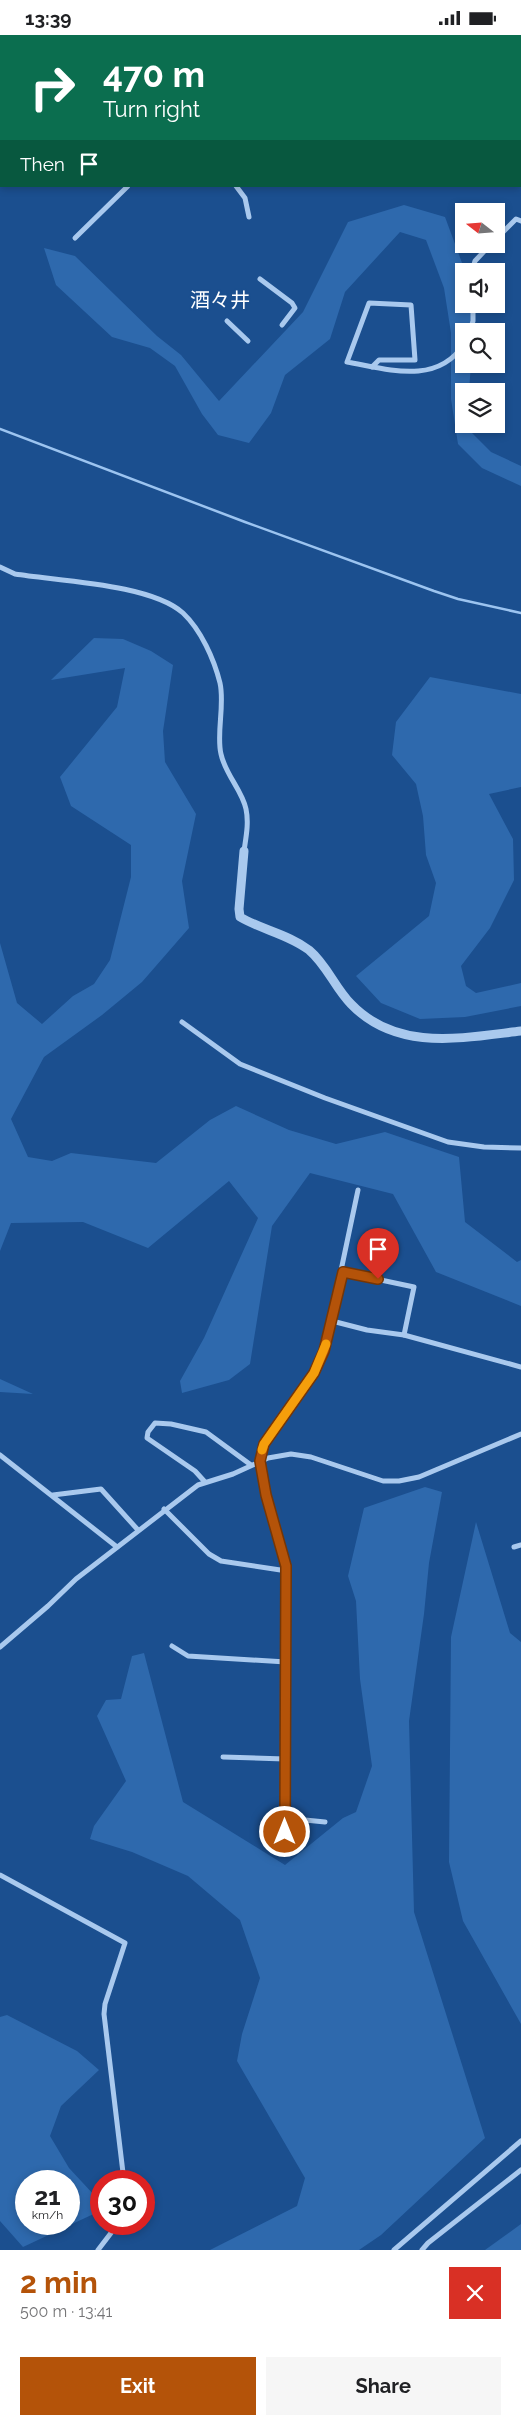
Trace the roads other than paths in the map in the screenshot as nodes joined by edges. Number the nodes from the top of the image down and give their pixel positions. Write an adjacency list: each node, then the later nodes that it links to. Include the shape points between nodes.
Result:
1 (127, 187): 6 (street)
2 (237, 187): 3 (street, via 245,198)
3 (249, 217)
4 (521, 221): 5 (street, via 516,219)
5 (505, 230)
6 (75, 238)
7 (483, 253): 8 (street)
8 (474, 263)
9 (260, 279): 11 (street, via 292,303 294,309)
10 (227, 321): 12 (street)
11 (282, 325)
12 (248, 341)
13 (455, 357): 14 (street, via 429,370 411,372)
14 (372, 367): 14 (street, via 347,362 369,303 411,305 415,360 379,360)
15 (0, 567): 16 (street, via 15,573 139,591 182,612 195,627 220,683 221,754 246,807)
16 (244, 851): 18 (street, via 240,917 310,951 343,996 376,1024 398,1034 426,1039)
17 (182, 1023): 19 (street, via 240,1064 325,1098 448,1142)
18 (521, 1031)
19 (521, 1148)
20 (358, 1190): 21 (street)
21 (343, 1272): 22 (street); 23 (street, via 414,1287)
22 (332, 1321): 23 (street); 27 (street, via 314,1373 264,1444)
23 (404, 1335): 24 (street)
24 (521, 1367)
25 (521, 1434): 27 (street, via 418,1477 399,1481 383,1481 298,1455)
26 (0, 1455): 30 (street)
27 (260, 1461): 28 (street); 36 (street)
28 (251, 1465): 29 (street); 29 (street, via 206,1432 155,1423 146,1437 195,1471)
29 (205, 1482): 31 (street)
30 (53, 1495): 32 (street, via 101,1489); 34 (street)
31 (164, 1509): 32 (street); 36 (street, via 209,1554 221,1561)
32 (138, 1530): 34 (street)
33 (521, 1545): 35 (street)
34 (117, 1547): 38 (street)
35 (514, 1547)
36 (286, 1571): 39 (street)
37 (172, 1646): 39 (street, via 188,1656)
38 (0, 1647)
39 (286, 1662): 41 (street)
40 (224, 1757): 41 (street)
41 (285, 1759): 42 (street)
42 (285, 1818): 43 (street); 44 (street)
43 (325, 1822)
44 (285, 1832)
45 (0, 1875): 47 (street, via 125,1943 104,2015)
46 (521, 2141): 51 (street)
47 (123, 2170)
48 (521, 2170): 52 (street)
49 (109, 2235): 50 (street)
50 (98, 2250)
51 (394, 2250)
52 (422, 2250)

